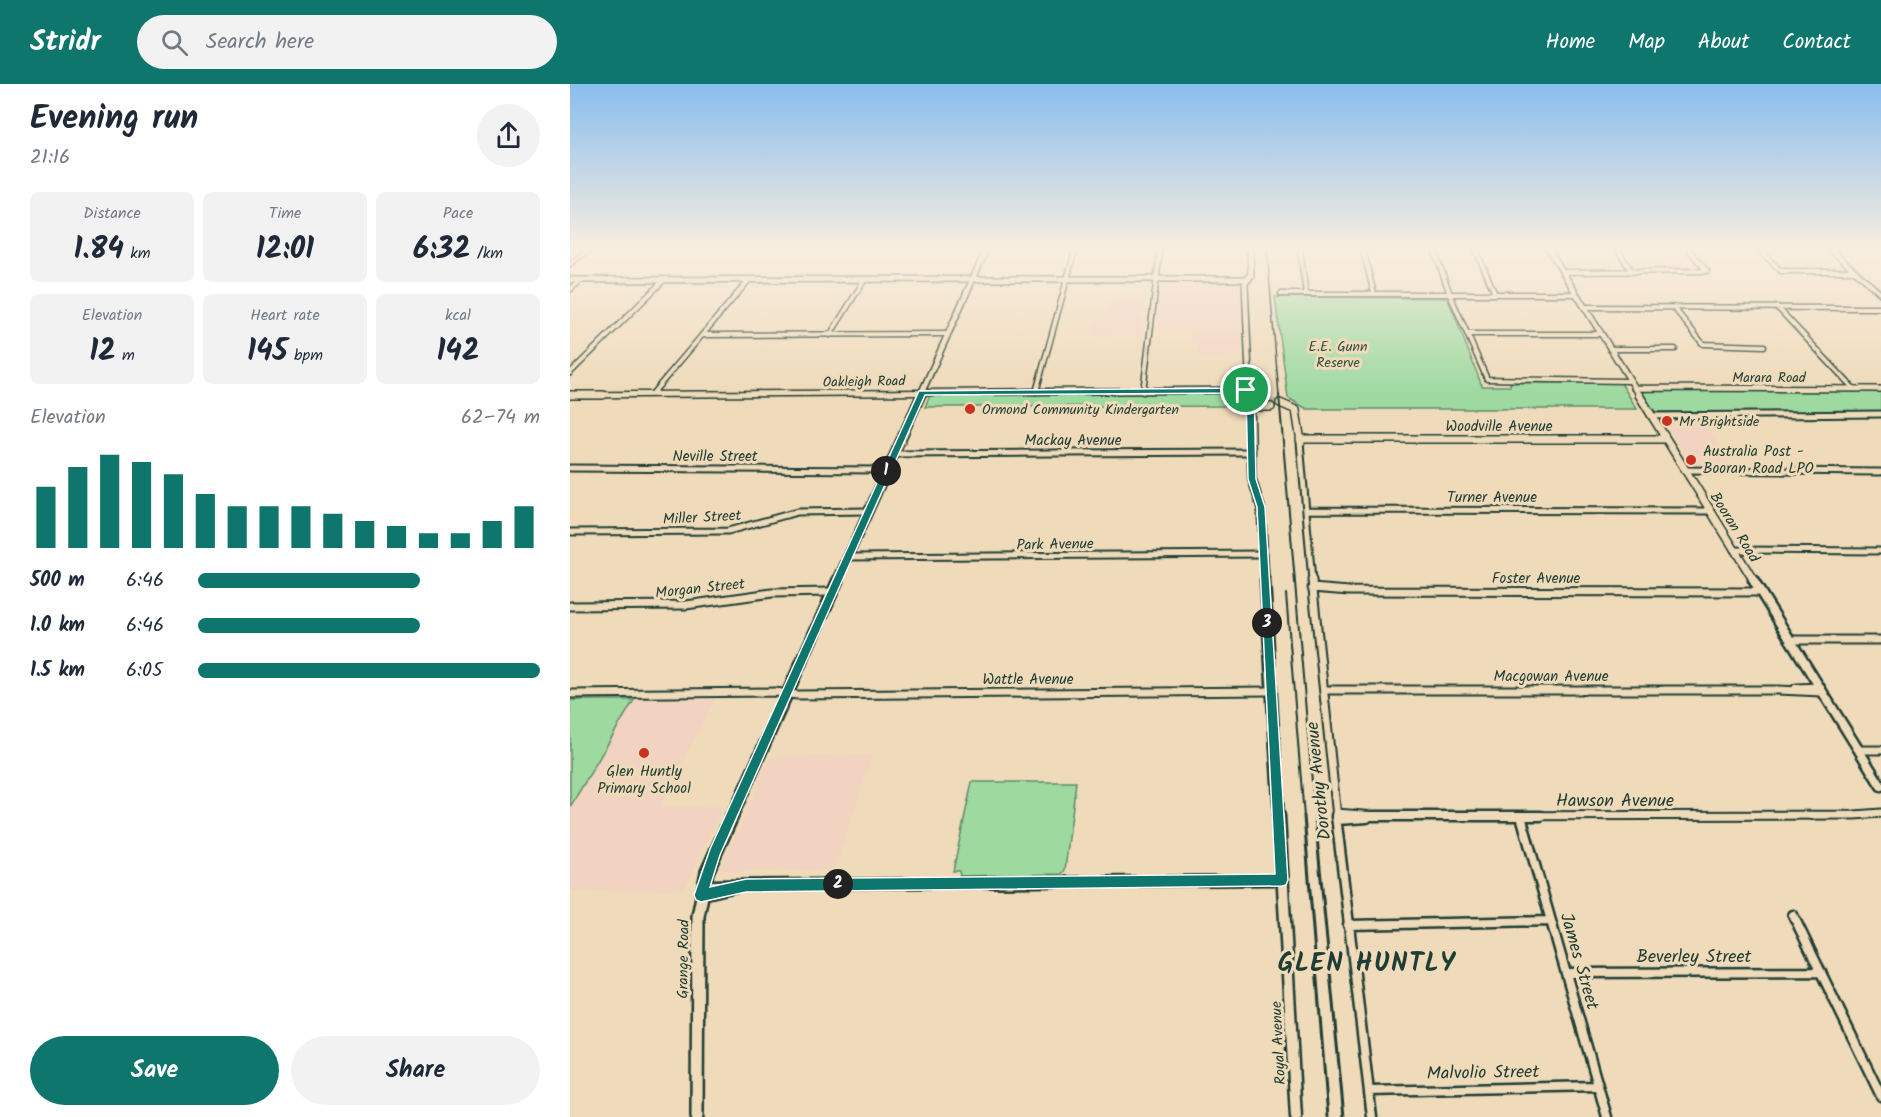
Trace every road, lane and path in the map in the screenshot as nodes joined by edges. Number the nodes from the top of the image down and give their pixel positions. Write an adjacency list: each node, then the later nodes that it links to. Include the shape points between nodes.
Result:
1 (646, 298): 22 (street)
2 (733, 298): 18 (street)
3 (853, 298): 14 (street)
4 (964, 298): 15 (main road, Grange Road)
5 (1062, 298): 27 (street)
6 (1154, 298): 28 (street)
7 (1247, 298): 29 (street, Royal Avenue)
8 (1454, 298): 16 (street)
9 (1579, 298): 12 (street, Booran Road)
10 (1777, 307): 11 (street); 13 (street); 24 (street)
11 (1881, 307)
12 (1585, 308): 13 (street); 17 (street, Booran Road)
13 (1674, 308): 19 (street, via 1703,344)
14 (830, 334): 15 (street); 18 (street)
15 (948, 334): 30 (main road, Grange Road)
16 (1468, 334): 17 (street); 23 (street, via 1489,380)
17 (1600, 334): 20 (street, Booran Road)
18 (702, 335): 31 (street)
19 (1764, 346)
20 (1610, 349): 21 (street); 23 (street, Booran Road)
21 (1675, 349)
22 (570, 373)
23 (1629, 381): 26 (street, Booran Road)
24 (1854, 389): 25 (street, Marara Road); 26 (street, Marara Road)
25 (1881, 389)
26 (1635, 390): 36 (street, Booran Road)
27 (1036, 392): 28 (street, Oakleigh Road); 30 (street, Oakleigh Road)
28 (1143, 392): 29 (street, Oakleigh Road)
29 (1250, 392): 33 (street, Royal Avenue)
30 (922, 393): 31 (street, Oakleigh Road); 41 (main road, Grange Road)
31 (652, 394): 32 (street, Oakleigh Road)
32 (570, 395)
33 (1250, 405): 34 (street); 40 (street, Royal Avenue)
34 (1270, 405)
35 (1281, 405): 39 (street, via 1297,415)
36 (1650, 414): 37 (street); 38 (street, Booran Road)
37 (1881, 414)
38 (1664, 439): 39 (street, Woodville Avenue); 44 (street, Booran Road)
39 (1300, 440): 47 (street, Dorothy Avenue)
40 (1251, 452): 41 (street, Mackay Avenue); 52 (street, Royal Avenue)
41 (894, 454): 43 (main road, Grange Road)
42 (570, 468): 43 (street, Neville Street)
43 (888, 468): 48 (main road, Grange Road)
44 (1685, 472): 45 (street); 46 (street, Booran Road)
45 (1881, 472)
46 (1708, 509): 47 (street, Turner Avenue); 50 (street, Booran Road)
47 (1306, 510): 55 (street, Dorothy Avenue)
48 (868, 511): 49 (street, Miller Street, via 797,512 728,531); 53 (main road, Grange Road)
49 (570, 532)
50 (1734, 550): 51 (street); 54 (street, Booran Road)
51 (1881, 550)
52 (1264, 554): 53 (street, Park Avenue); 62 (street, Royal Avenue)
53 (848, 557): 56 (main road, Grange Road)
54 (1759, 590): 55 (street, Foster Avenue); 58 (street, Booran Road)
55 (1313, 591): 60 (street, Dorothy Avenue)
56 (832, 592): 57 (street, Morgan Street, via 772,592 686,605); 63 (main road, Grange Road)
57 (570, 606)
58 (1790, 640): 59 (street); 61 (street, Booran Road)
59 (1881, 640)
60 (1324, 690): 61 (street, Macgowan Avenue); 71 (street, Dorothy Avenue)
61 (1821, 690): 65 (street, Booran Road)
62 (1271, 691): 63 (street, Wattle Avenue); 73 (street, Royal Avenue)
63 (786, 693): 64 (street, Wattle Avenue); 74 (main road, Grange Road, via 714,854)
64 (570, 694)
65 (1858, 750): 66 (street); 67 (street, Booran Road)
66 (1881, 750)
67 (1881, 786)
68 (1881, 813): 70 (street, Hawson Avenue)
69 (1521, 815): 70 (street, Hawson Avenue); 71 (street, Hawson Avenue); 76 (street, James Street)
70 (1854, 815): 72 (street, Hawson Avenue)
71 (1337, 817): 77 (street, Dorothy Avenue)
72 (1881, 818)
73 (1282, 880): 74 (street, via 746,886); 84 (street, Royal Avenue)
74 (702, 890): 83 (main road, Grange Road, via 698,932)
75 (1793, 915): 78 (street)
76 (1551, 921): 77 (street); 79 (street, James Street)
77 (1348, 925): 81 (street, Dorothy Avenue)
78 (1821, 972): 79 (street, Beverley Street); 82 (street)
79 (1567, 973): 80 (street, James Street)
80 (1598, 1086): 81 (street, Malvolio Street); 86 (street, James Street)
81 (1369, 1090): 85 (street, Dorothy Avenue)
82 (1881, 1096)
83 (697, 1117)
84 (1296, 1117)
85 (1372, 1117)
86 (1607, 1117)

